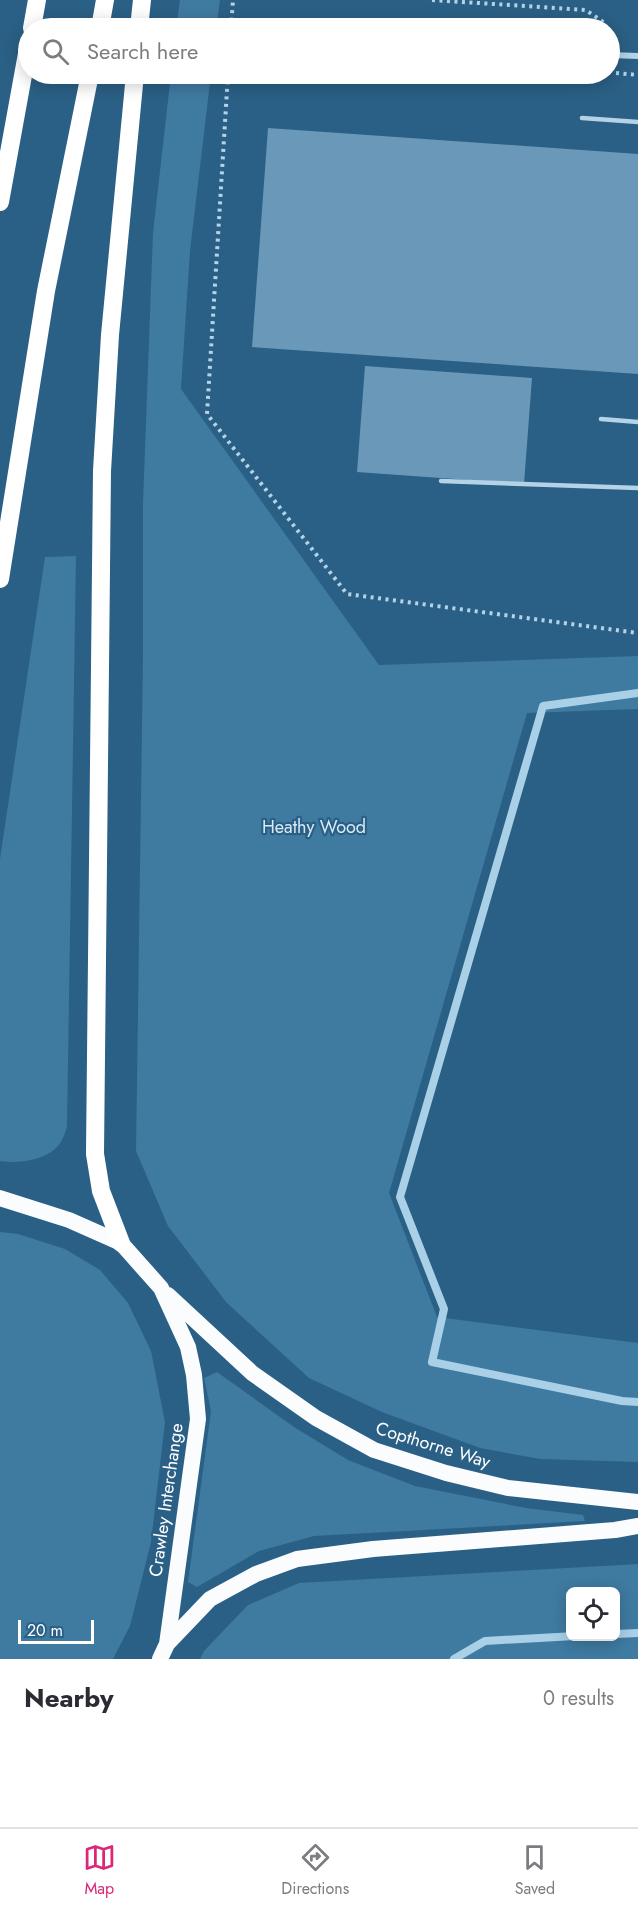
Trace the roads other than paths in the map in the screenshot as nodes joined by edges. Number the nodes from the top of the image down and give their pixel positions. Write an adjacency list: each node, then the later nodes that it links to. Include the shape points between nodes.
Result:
1 (37, 0): 4 (highway)
2 (105, 0): 5 (highway)
3 (142, 0): 6 (highway)
4 (34, 18)
5 (102, 18)
6 (141, 18)
7 (620, 55): 8 (street)
8 (638, 56)
9 (21, 84): 14 (highway)
10 (88, 84): 19 (highway, via 46,291)
11 (134, 84): 21 (highway, via 109,346 100,618 95,1154 101,1191)
12 (582, 118): 13 (lane)
13 (638, 122)
14 (0, 202)
15 (601, 419): 16 (lane)
16 (638, 422)
17 (441, 481): 18 (lane)
18 (638, 488)
19 (0, 579)
20 (5, 1199): 21 (highway, Crawley Interchange)
21 (122, 1243): 22 (highway, Crawley Interchange)
22 (161, 1288): 23 (highway, Copthorne Way, via 252,1373 316,1418 374,1450 508,1488); 25 (highway, Crawley Interchange, via 188,1347 198,1419)
23 (638, 1502)
24 (638, 1526): 25 (highway, via 297,1559 256,1574 210,1599)
25 (164, 1652)

